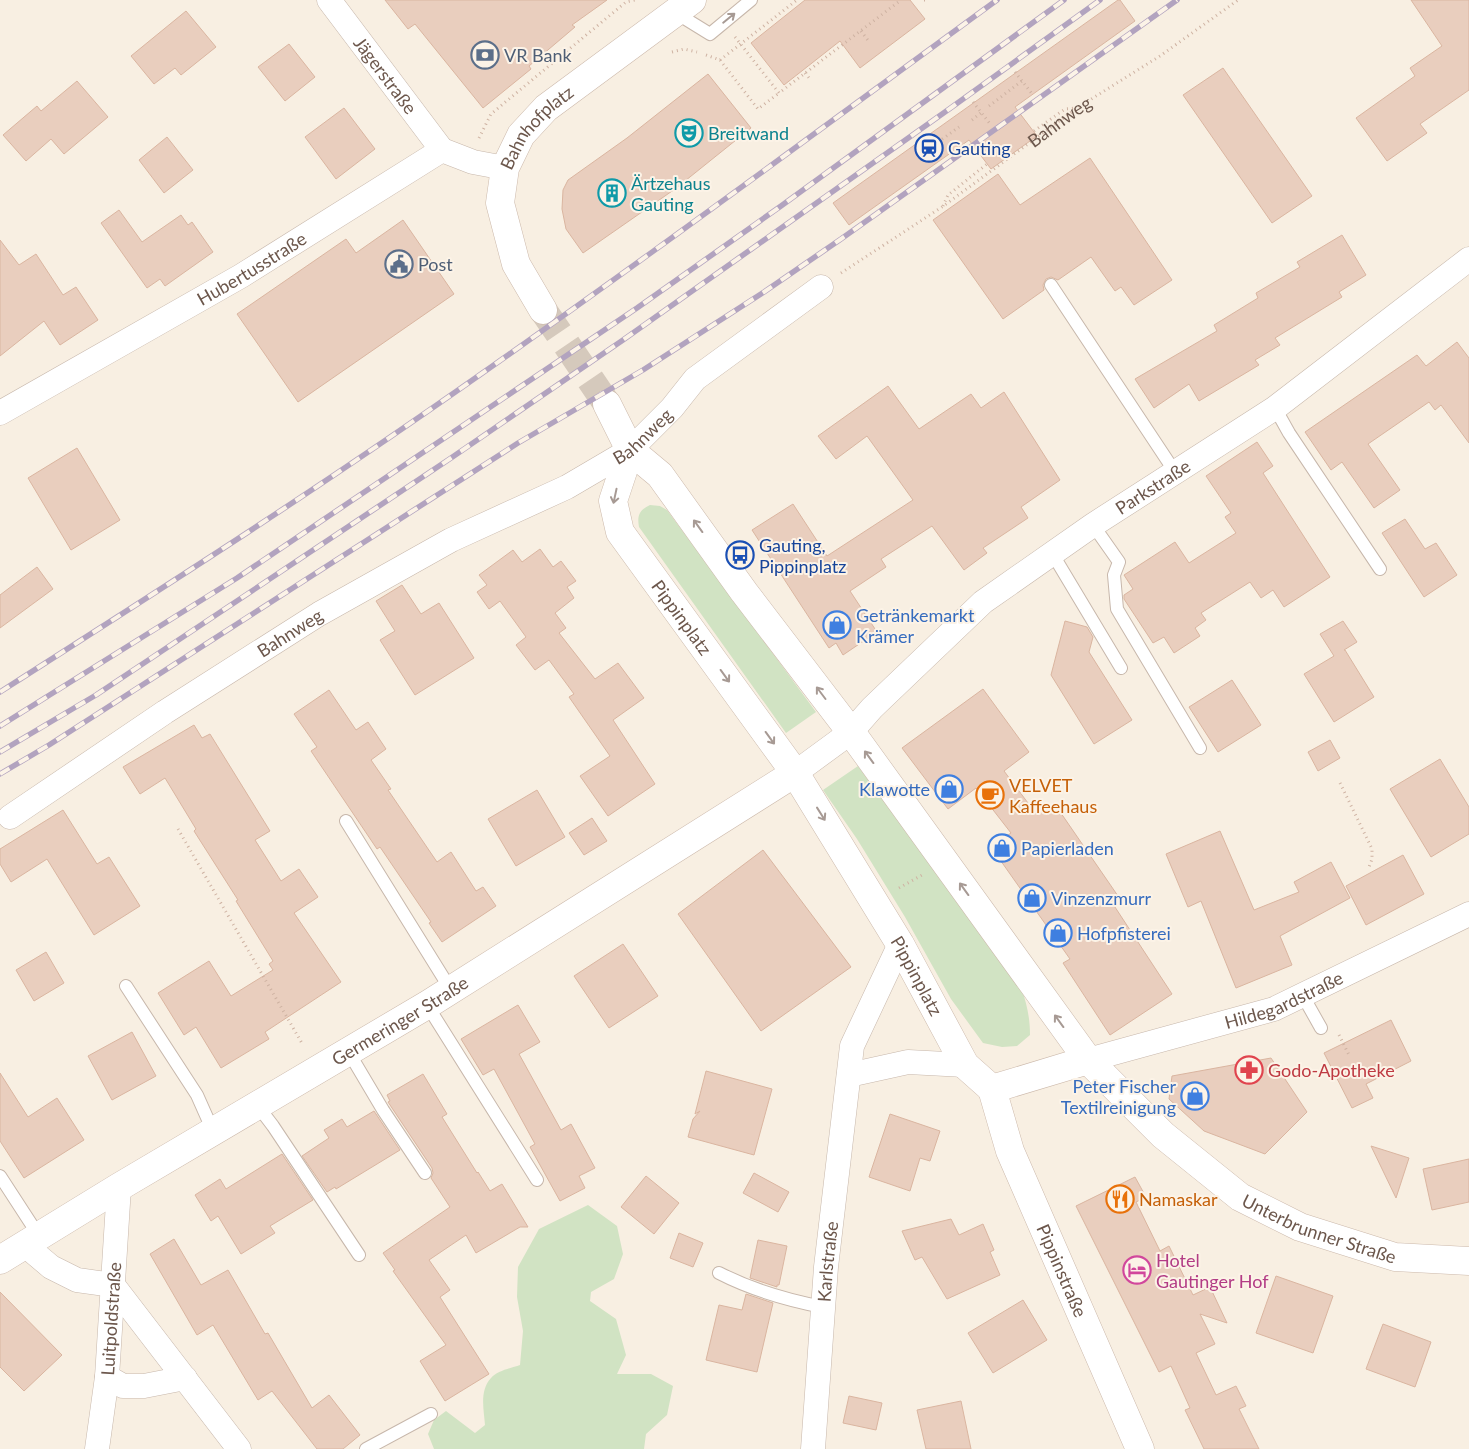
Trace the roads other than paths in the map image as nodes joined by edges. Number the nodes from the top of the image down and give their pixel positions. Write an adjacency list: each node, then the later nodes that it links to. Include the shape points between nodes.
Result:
1 (329, 0): 4 (street, Jägerstraße)
2 (751, 0): 3 (lane, one-way to 2, via 710,34)
3 (684, 6): 5 (street, Bahnhofplatz, via 546,108 521,135)
4 (442, 150): 5 (street, via 473,162); 12 (street, Hubertusstraße, via 241,276)
5 (505, 168): 9 (street, Bahnhofplatz, via 500,203 516,264)
6 (1469, 259): 11 (street, Parkstraße)
7 (1051, 285): 14 (lane)
8 (821, 287): 13 (street, Bahnweg, via 695,379 672,408)
9 (544, 310)
10 (607, 404): 13 (street)
11 (1275, 408): 14 (street, Parkstraße); 17 (lane)
12 (0, 414)
13 (630, 450): 19 (street, one-way to 13, via 660,475); 21 (street, Pippinplatz, one-way to 21, via 613,501 620,532); 22 (street, Bahnweg, via 567,487 451,540 319,614 165,712)
14 (1175, 472): 15 (street, Parkstraße)
15 (1093, 525): 16 (street, Parkstraße); 20 (lane, via 1119,562 1114,575 1117,609)
16 (1052, 553): 18 (lane); 19 (street, Parkstraße, via 983,602)
17 (1380, 569)
18 (1121, 668)
19 (851, 732): 21 (street); 32 (street, one-way to 19)
20 (1200, 748)
21 (795, 773): 25 (street, Pippinplatz, one-way to 25); 27 (street, Germeringer Straße)
22 (10, 818)
23 (346, 821): 27 (lane)
24 (1469, 914): 28 (street, Hildegardstraße)
25 (900, 944): 33 (street, Pippinplatz); 34 (street, Karlstraße, via 852,1046)
26 (126, 986): 37 (lane, via 197,1096)
27 (451, 990): 29 (street, Germeringer Straße)
28 (1303, 996): 30 (lane); 32 (street, Hildegardstraße, via 1274,1010)
29 (427, 1005): 31 (street, Germeringer Straße); 40 (lane)
30 (1321, 1028)
31 (348, 1051): 36 (street, Germeringer Straße); 38 (lane)
32 (1088, 1060): 35 (street); 45 (street, Unterbrunner Straße, via 1163,1135 1240,1197 1300,1227 1395,1257)
33 (965, 1066): 34 (street, via 908,1062); 35 (street, Pippinplatz)
34 (849, 1075): 48 (street, Karlstraße)
35 (992, 1089): 56 (street, Pippinstraße, via 1010,1151)
36 (257, 1105): 37 (street, Germeringer Straße); 43 (lane)
37 (213, 1131): 41 (street, Germeringer Straße)
38 (425, 1173)
39 (0, 1176): 42 (lane)
40 (537, 1180)
41 (118, 1187): 42 (street, Germeringer Straße); 47 (street, Luitpoldstraße)
42 (32, 1240): 44 (street, Germeringer Straße); 47 (street, via 51,1267 78,1280)
43 (360, 1255)
44 (0, 1260)
45 (1469, 1262)
46 (719, 1273): 48 (lane, via 761,1291)
47 (113, 1285): 49 (street, Luitpoldstraße); 50 (street)
48 (823, 1307): 55 (street, Karlstraße)
49 (107, 1377): 50 (street, via 123,1386 144,1386); 52 (street, Luitpoldstraße)
50 (185, 1378): 53 (street)
51 (431, 1414): 54 (lane)
52 (97, 1449)
53 (239, 1449)
54 (366, 1449)
55 (812, 1449)
56 (1140, 1449)

